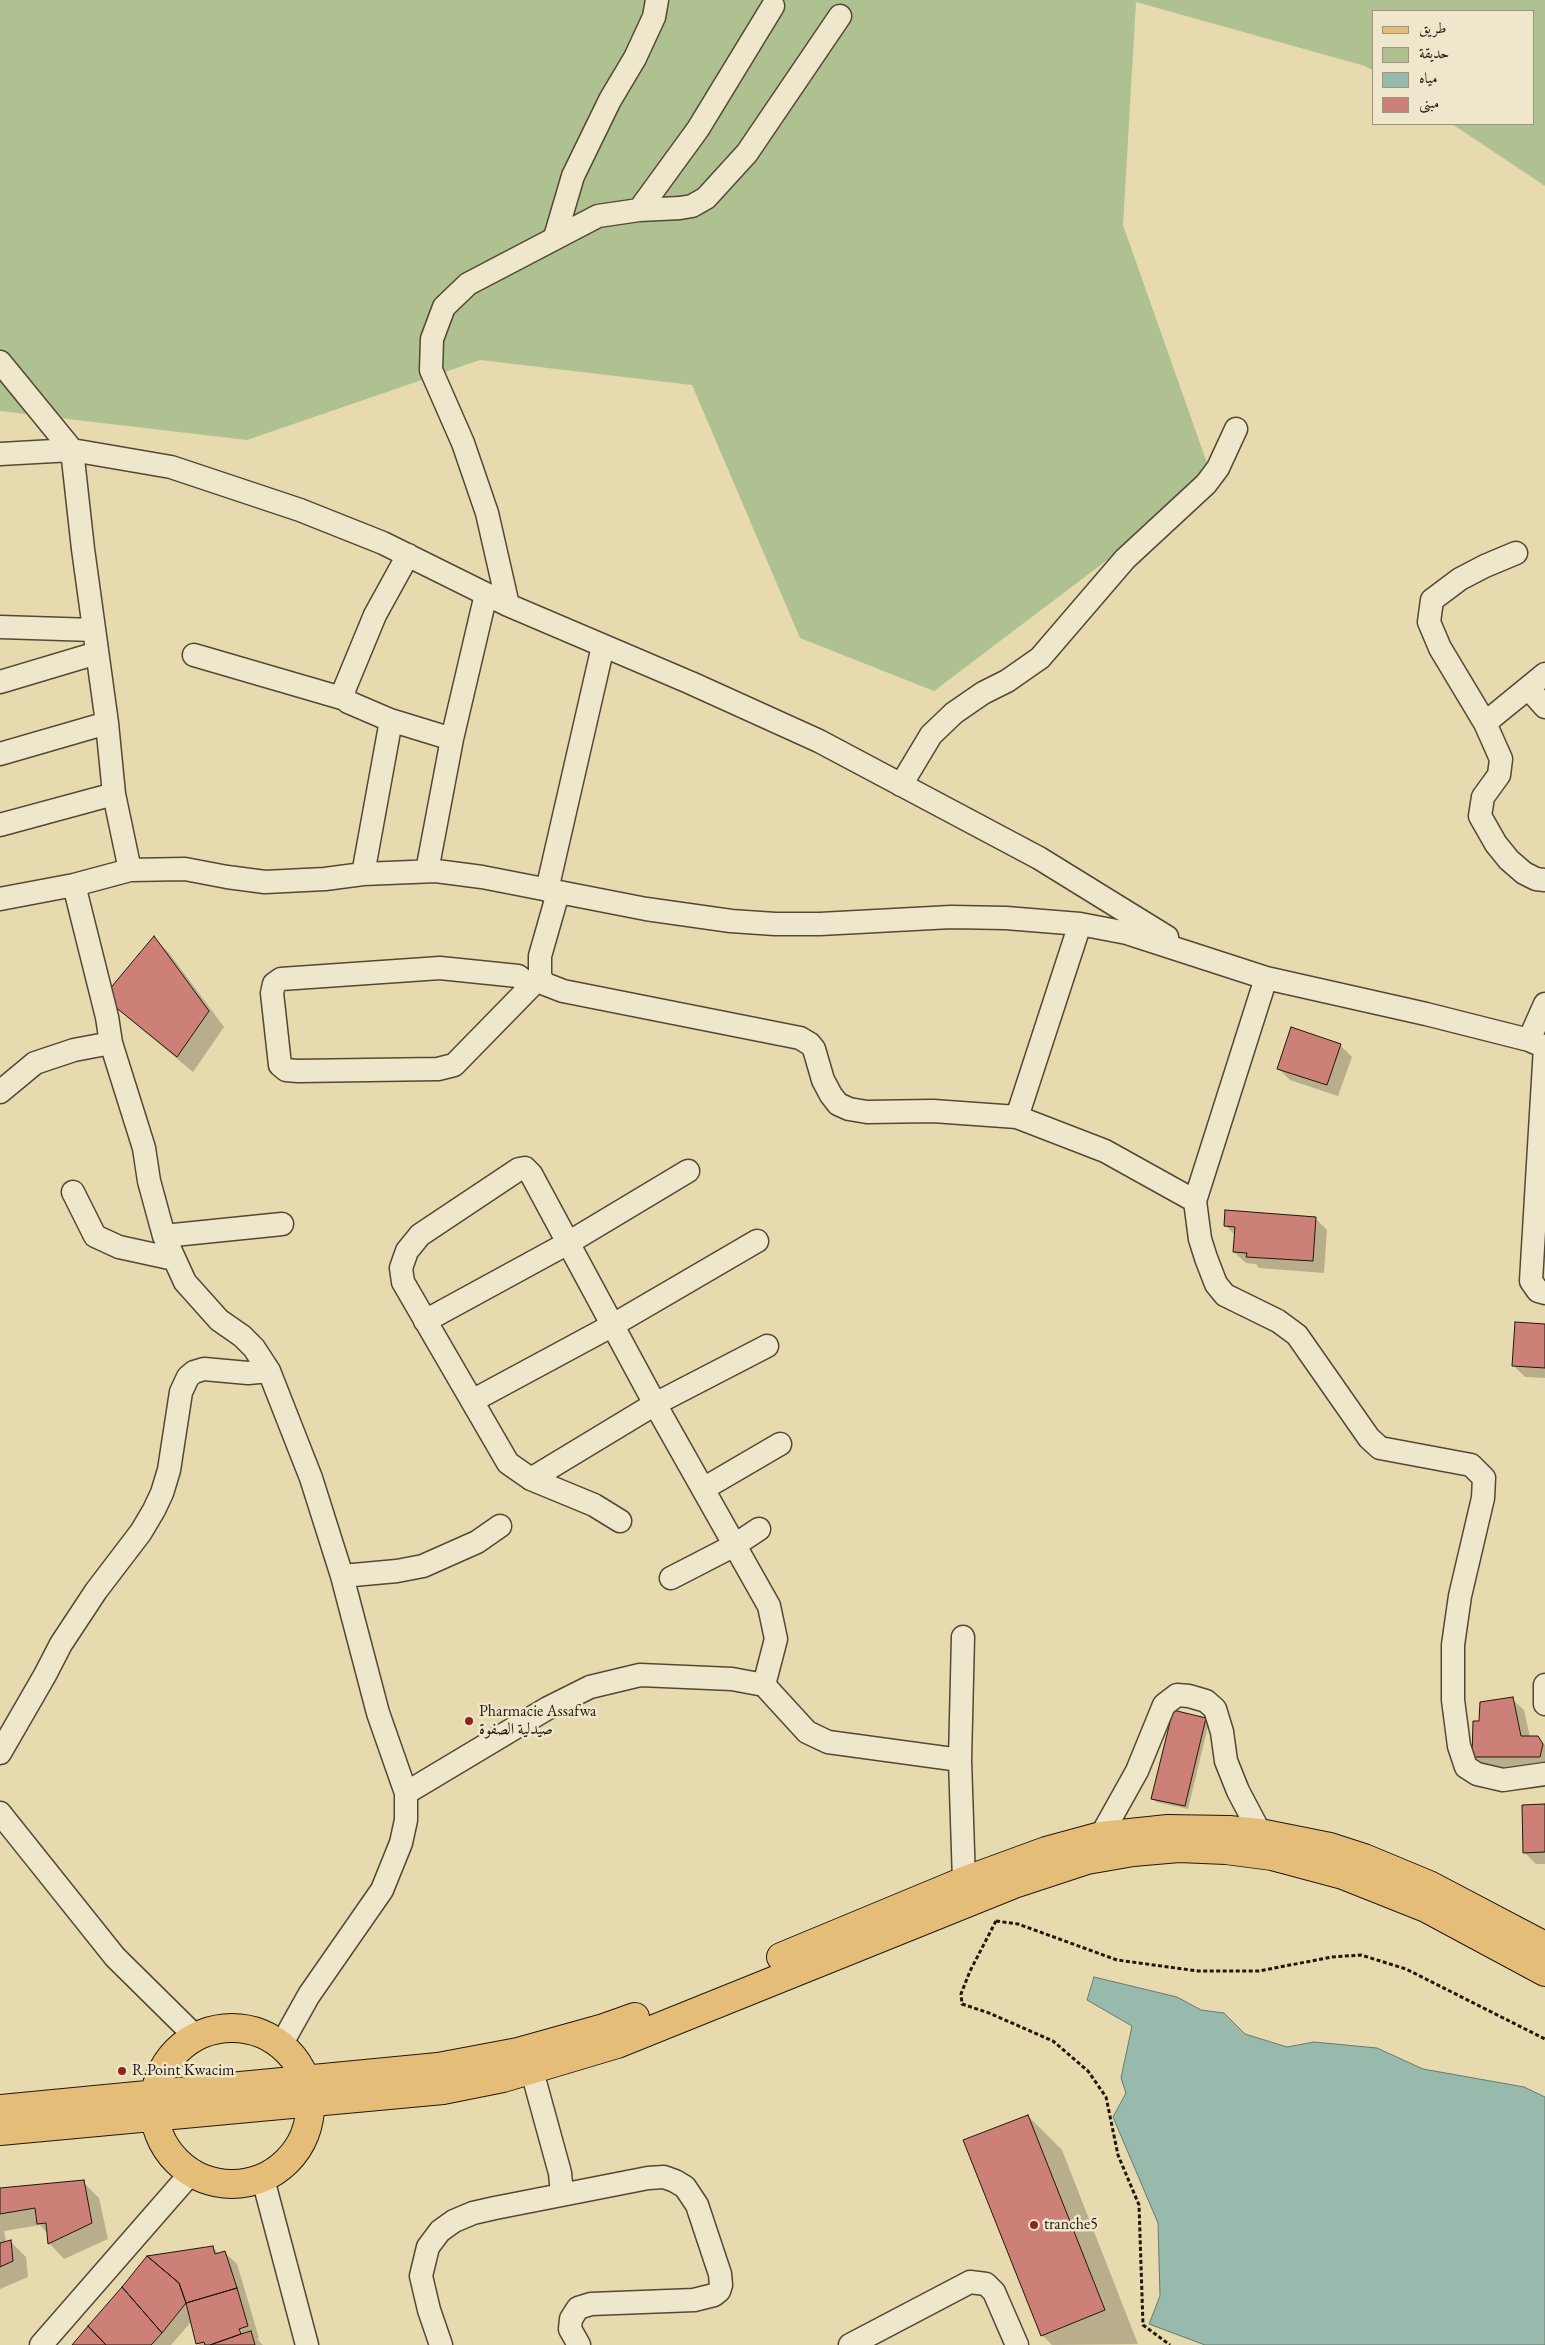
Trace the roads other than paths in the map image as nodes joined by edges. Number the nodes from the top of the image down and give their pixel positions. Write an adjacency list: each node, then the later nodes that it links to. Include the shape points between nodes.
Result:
1 (657, 0): 5 (street, via 654,17 635,58 610,100 573,176)
2 (773, 6): 4 (street, via 698,129)
3 (840, 16): 4 (street, via 747,153 706,198 692,206)
4 (639, 210): 5 (street, via 598,216)
5 (555, 237): 13 (street, via 468,284 444,307 432,339 431,370 463,443 487,513)
6 (0, 362): 8 (street)
7 (1236, 429): 29 (street, via 1218,468 1206,484 1125,559 1040,658 1007,681 982,693 931,734)
8 (72, 450): 9 (street); 11 (street, via 171,468 300,510); 15 (street)
9 (0, 454)
10 (1516, 554): 26 (street, via 1460,579 1432,600 1429,622 1440,648)
11 (408, 555): 12 (street); 22 (street, via 375,615 348,678)
12 (486, 594): 13 (street); 27 (street)
13 (508, 605): 16 (street)
14 (0, 627): 15 (street)
15 (94, 630): 17 (street)
16 (603, 646): 29 (street, via 819,741); 37 (street)
17 (97, 653): 20 (street); 25 (street)
18 (194, 655): 22 (street)
19 (1545, 674): 21 (street)
20 (0, 682)
21 (1528, 688): 23 (street); 26 (street)
22 (345, 699): 24 (street)
23 (1545, 707)
24 (390, 720): 27 (street); 34 (street)
25 (107, 722): 28 (street); 30 (street)
26 (1485, 723): 35 (street, via 1501,758 1501,766 1499,775 1483,797 1480,816 1509,860 1524,873)
27 (452, 739): 33 (street)
28 (0, 754)
29 (900, 785): 40 (street, via 1039,858)
30 (114, 794): 31 (street); 32 (street)
31 (0, 825)
32 (130, 870): 34 (street, via 185,869 264,882); 36 (street)
33 (427, 871): 34 (street); 37 (street, via 482,877)
34 (363, 874)
35 (1545, 880)
36 (74, 885): 38 (street); 44 (street)
37 (552, 892): 39 (street, via 674,913 775,924 952,917); 42 (street)
38 (0, 899)
39 (1080, 924): 40 (street, via 1127,933); 47 (street)
40 (1196, 955): 41 (street)
41 (1266, 978): 45 (street, via 1426,1014); 50 (street)
42 (535, 982): 42 (street, via 454,1065 438,1069 298,1071 280,1066 272,993 274,984 281,979 440,968 518,976); 47 (street, via 564,991 800,1038 814,1049 830,1095 849,1109)
43 (1545, 1004): 45 (street)
44 (111, 1043): 46 (street, via 74,1050 35,1064); 52 (street, via 144,1148)
45 (1540, 1045): 56 (street, via 1531,1282 1538,1291)
46 (0, 1092)
47 (1017, 1116): 50 (street, via 1105,1151)
48 (688, 1171): 54 (street)
49 (73, 1192): 55 (street, via 95,1236 119,1247)
50 (1195, 1201): 78 (street, via 1200,1239 1216,1284 1226,1296 1278,1321 1297,1335 1368,1438 1380,1448 1471,1465 1484,1478 1483,1498 1460,1596 1453,1645 1453,1700 1459,1746 1466,1766 1476,1774 1503,1780)
51 (282, 1224): 52 (street)
52 (164, 1236): 55 (street)
53 (757, 1241): 58 (street)
54 (568, 1243): 57 (street); 57 (street, via 531,1174 525,1168 518,1169 420,1235 407,1251 401,1268 403,1282); 58 (street)
55 (174, 1259): 60 (street, via 190,1288 219,1320 254,1348)
56 (1545, 1293)
57 (425, 1321): 61 (street)
58 (613, 1325): 61 (street); 62 (street)
59 (767, 1346): 62 (street)
60 (270, 1371): 70 (street, via 311,1478); 76 (street, via 248,1373 204,1369 188,1377 181,1392 169,1470 154,1510 61,1644)
61 (472, 1401): 64 (street, via 508,1463)
62 (655, 1404): 64 (street); 65 (street)
63 (780, 1444): 65 (street)
64 (531, 1479): 66 (street, via 594,1504)
65 (703, 1488): 69 (street)
66 (620, 1521)
67 (500, 1526): 70 (street, via 477,1542 423,1566)
68 (759, 1529): 69 (street)
69 (735, 1545): 71 (street); 73 (street, via 769,1606 776,1639)
70 (342, 1576): 79 (street, via 378,1713)
71 (671, 1578)
72 (963, 1637): 77 (street)
73 (764, 1685): 77 (street, via 806,1732 828,1742); 79 (street, via 732,1679 640,1675 590,1687 548,1708)
74 (1545, 1685): 75 (street)
75 (1545, 1704)
76 (0, 1753)
77 (960, 1760): 84 (street)
78 (1545, 1774)
79 (406, 1793): 88 (street, via 406,1820 401,1843 382,1890 309,1995)
80 (0, 1813): 87 (street, via 115,1957)
81 (1101, 1836): 82 (main road, via 1168,1829 1229,1830); 82 (street, via 1138,1772 1164,1705 1177,1695 1206,1701 1215,1709 1226,1761); 83 (street); 84 (main road, via 1046,1851)
82 (1266, 1844): 83 (main road, via 1226,1850 1180,1848 1133,1852); 85 (main road, via 1330,1847 1396,1870); 86 (main road, via 1399,1895)
83 (1087, 1860): 84 (main road)
84 (972, 1889): 89 (main road, via 617,2044); 90 (main road, via 586,2034 518,2052)
85 (1545, 1946)
86 (1545, 1972)
87 (196, 2037): 88 (main road, via 217,2030 239,2028 261,2034); 91 (main road, via 169,2061 160,2076)
88 (281, 2045): 90 (main road, via 296,2061)
89 (532, 2071): 90 (main road, via 443,2090); 96 (street, via 560,2173)
90 (308, 2090): 91 (main road); 95 (main road, via 308,2125 299,2147 283,2166)
91 (155, 2105): 92 (main road); 93 (main road); 94 (main road, via 158,2133 166,2149)
92 (0, 2109)
93 (0, 2131)
94 (191, 2173): 95 (main road, via 226,2185 245,2184); 97 (street)
95 (263, 2178): 98 (street)
96 (562, 2194): 99 (street, via 473,2213 440,2231 428,2247 421,2276); 100 (street, via 648,2178 675,2181 685,2187 697,2205 720,2274 719,2291 694,2300 590,2304 578,2308 571,2319 570,2329)
97 (41, 2345)
98 (307, 2345)
99 (440, 2345)
100 (579, 2345)
101 (850, 2345): 102 (street, via 970,2282 986,2284 994,2292)
102 (1017, 2345)

